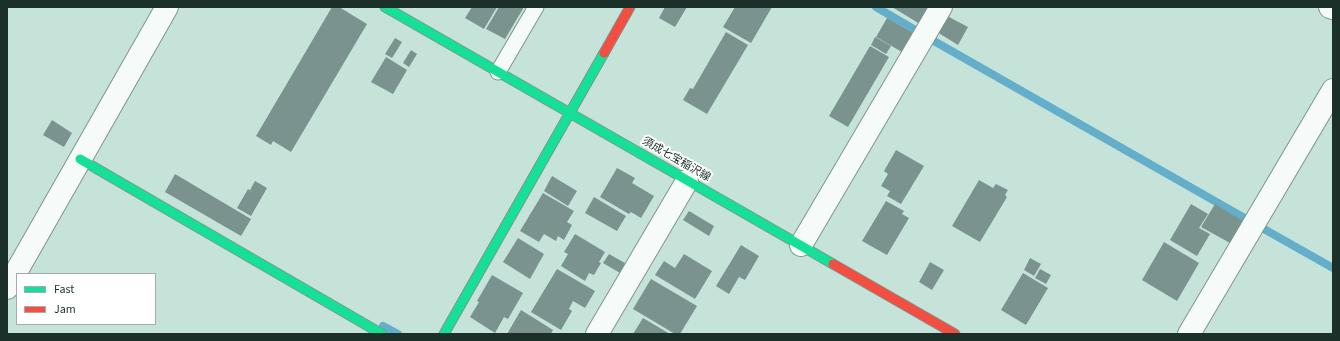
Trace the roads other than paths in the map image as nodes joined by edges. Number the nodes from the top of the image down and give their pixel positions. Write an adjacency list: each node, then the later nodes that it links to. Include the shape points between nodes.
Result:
1 (167, 7): 11 (street)
2 (385, 7): 8 (street, 須成七宝稲沢線)
3 (536, 7): 8 (lane)
4 (630, 7): 10 (street)
5 (941, 7): 13 (street)
6 (1330, 7): 7 (street)
7 (1333, 8)
8 (498, 72): 10 (street, 須成七宝稲沢線)
9 (1333, 90): 19 (street)
10 (569, 112): 12 (street, 須成七宝稲沢線); 16 (street)
11 (80, 159): 14 (street); 15 (street)
12 (687, 181): 13 (street, 須成七宝稲沢線); 17 (street)
13 (801, 245): 18 (street, 須成七宝稲沢線)
14 (7, 288)
15 (382, 334)
16 (444, 334)
17 (596, 334)
18 (955, 334)
19 (1189, 334)

